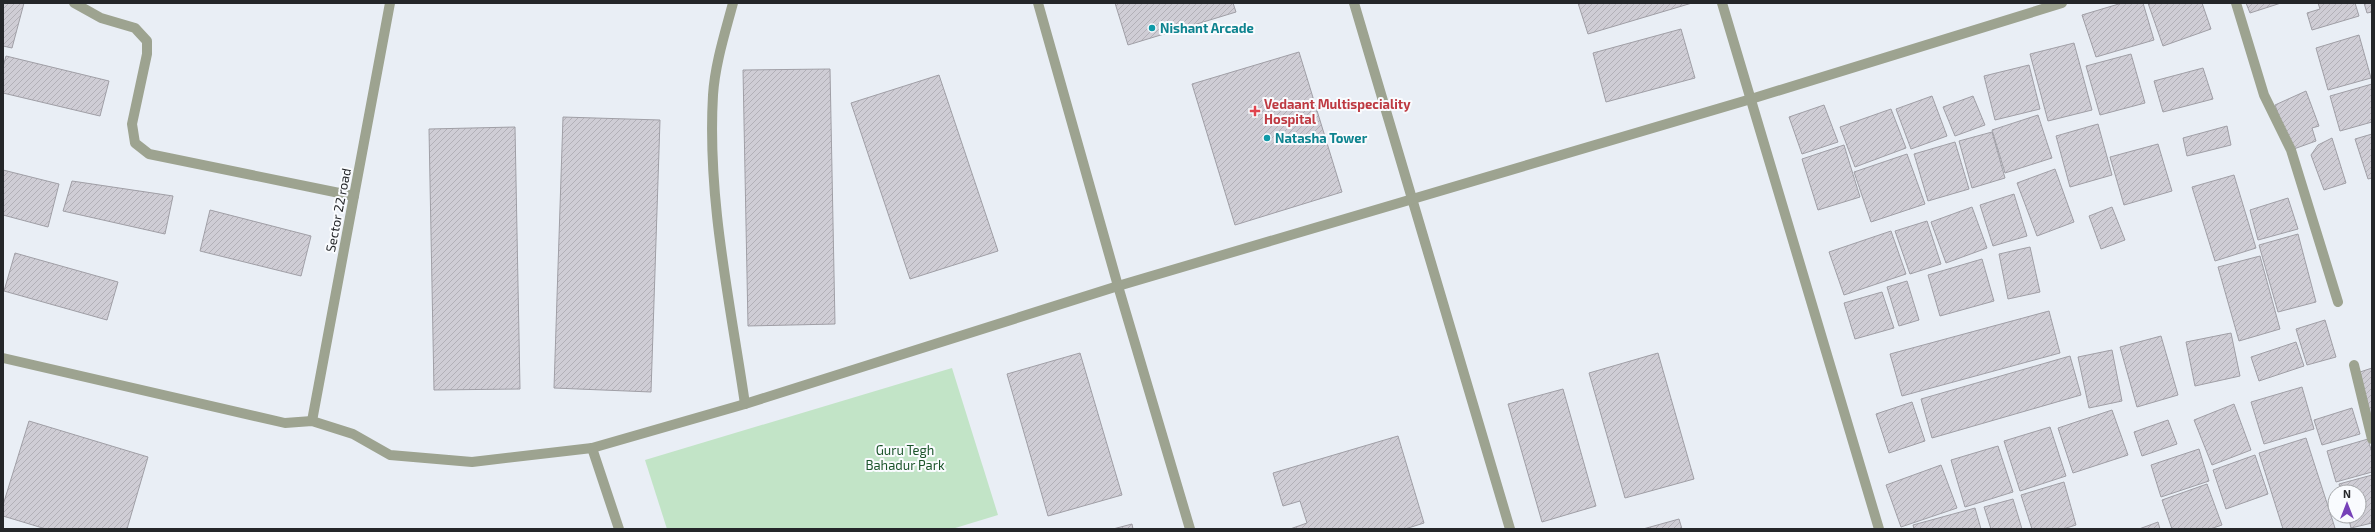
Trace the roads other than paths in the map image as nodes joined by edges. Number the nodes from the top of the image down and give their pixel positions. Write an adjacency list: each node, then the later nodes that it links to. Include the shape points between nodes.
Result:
1 (74, 3): 10 (street, via 101,18 135,28 147,41 147,54 132,124 135,143 150,154)
2 (390, 3): 10 (street, Sector 22 road)
3 (733, 3): 16 (street, via 722,42 713,93 712,152 716,214)
4 (1038, 3): 12 (street)
5 (1354, 3): 11 (street)
6 (1722, 3): 9 (street)
7 (2062, 3): 9 (street)
8 (2236, 3): 13 (street, via 2264,95 2291,150)
9 (1751, 99): 11 (street); 23 (street)
10 (354, 196): 17 (street, Sector 22 road)
11 (1412, 199): 12 (street); 22 (street)
12 (1118, 286): 16 (street); 21 (street)
13 (2338, 302)
14 (3, 358): 17 (street, via 285,423)
15 (2354, 365): 18 (street)
16 (745, 404): 19 (street)
17 (312, 421): 19 (street, via 353,434 390,455 472,462)
18 (2372, 439)
19 (592, 448): 20 (street)
20 (619, 529)
21 (1190, 529)
22 (1510, 529)
23 (1879, 529)

